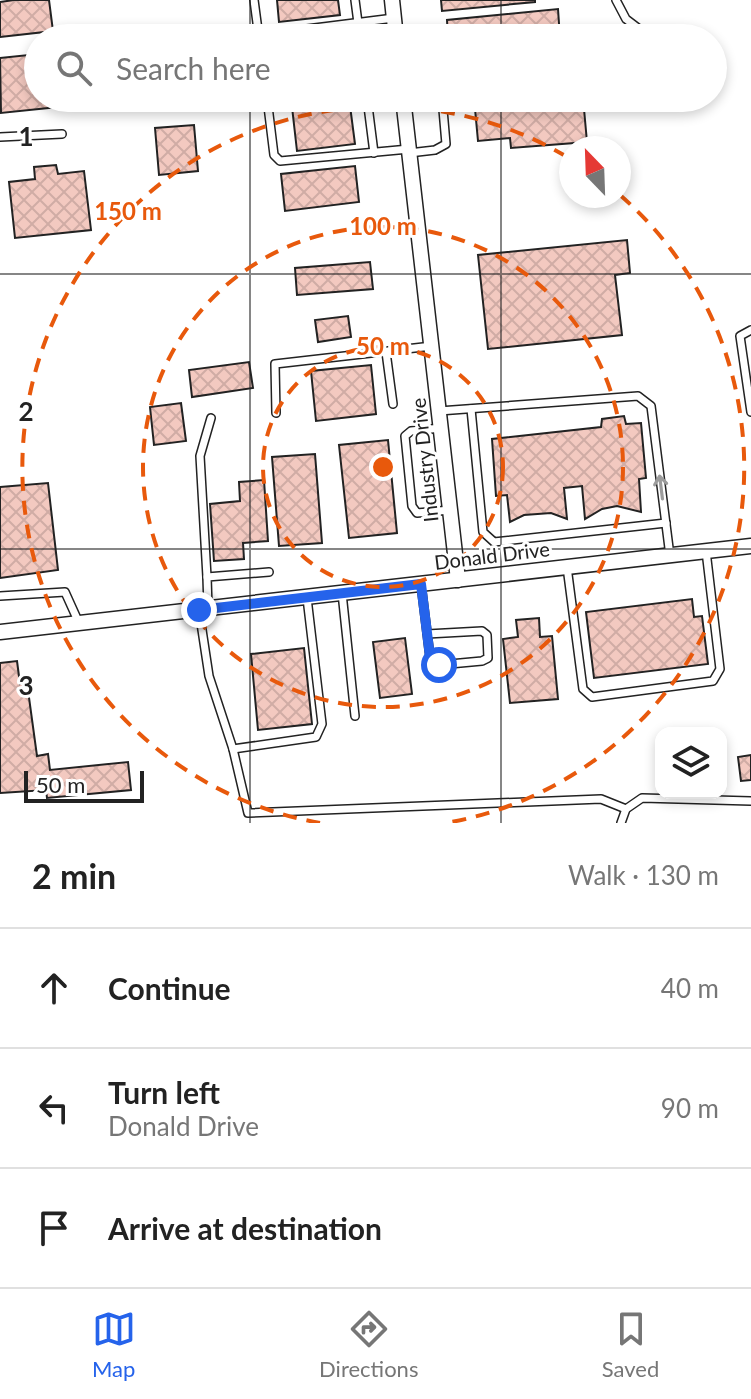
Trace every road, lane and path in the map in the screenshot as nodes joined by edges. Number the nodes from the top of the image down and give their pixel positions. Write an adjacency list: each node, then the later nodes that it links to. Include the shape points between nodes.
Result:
1 (254, 0): 7 (lane)
2 (355, 0): 6 (lane)
3 (392, 0): 5 (street)
4 (616, 0): 10 (lane)
5 (394, 18): 6 (lane); 9 (street)
6 (358, 23): 8 (lane)
7 (257, 24)
8 (350, 24)
9 (395, 24)
10 (633, 24)
11 (269, 112): 18 (lane, via 274,155 280,161)
12 (369, 112): 18 (lane)
13 (405, 112): 17 (street, Industry Drive)
14 (443, 112): 17 (lane, via 446,144)
15 (62, 134): 16 (lane)
16 (0, 137)
17 (409, 151): 18 (lane); 20 (street, Industry Drive)
18 (374, 153)
19 (751, 330): 25 (lane, via 740,336)
20 (432, 346): 21 (lane); 24 (street, Industry Drive)
21 (386, 352): 22 (lane); 26 (lane, via 275,364)
22 (393, 404)
23 (471, 409): 24 (lane); 30 (lane, one-way to 23, via 651,406 638,396); 30 (lane, via 483,532 494,542)
24 (439, 411): 28 (street, Industry Drive)
25 (751, 412)
26 (276, 413)
27 (211, 418): 36 (lane, via 200,456)
28 (441, 428): 29 (street, Industry Drive); 29 (lane, via 405,436 412,506 417,513)
29 (450, 510): 37 (street, Industry Drive)
30 (666, 523): 33 (lane)
31 (751, 546): 32 (street, Donald Drive)
32 (706, 551): 33 (street, Donald Drive); 34 (lane, via 720,669 713,681 592,697 583,689)
33 (670, 556): 34 (street, Donald Drive)
34 (567, 567): 37 (street, Donald Drive)
35 (269, 572): 36 (lane)
36 (207, 577): 42 (lane)
37 (458, 580): 38 (street, Donald Drive)
38 (421, 584): 39 (street, Donald Drive); 45 (lane)
39 (342, 593): 41 (street, Donald Drive); 46 (lane)
40 (0, 596): 43 (lane, via 65,592)
41 (307, 597): 42 (street, Donald Drive); 47 (lane, via 322,724 316,737)
42 (204, 609): 43 (street, Donald Drive); 47 (lane, via 209,676)
43 (79, 623): 44 (street, Donald Drive)
44 (0, 632)
45 (427, 634): 45 (lane, via 430,657 439,665 488,658 487,635 482,631)
46 (355, 716)
47 (233, 749): 49 (lane, via 248,813 601,799)
48 (751, 801): 49 (lane, via 642,798)
49 (626, 809): 50 (lane)
50 (621, 823)

